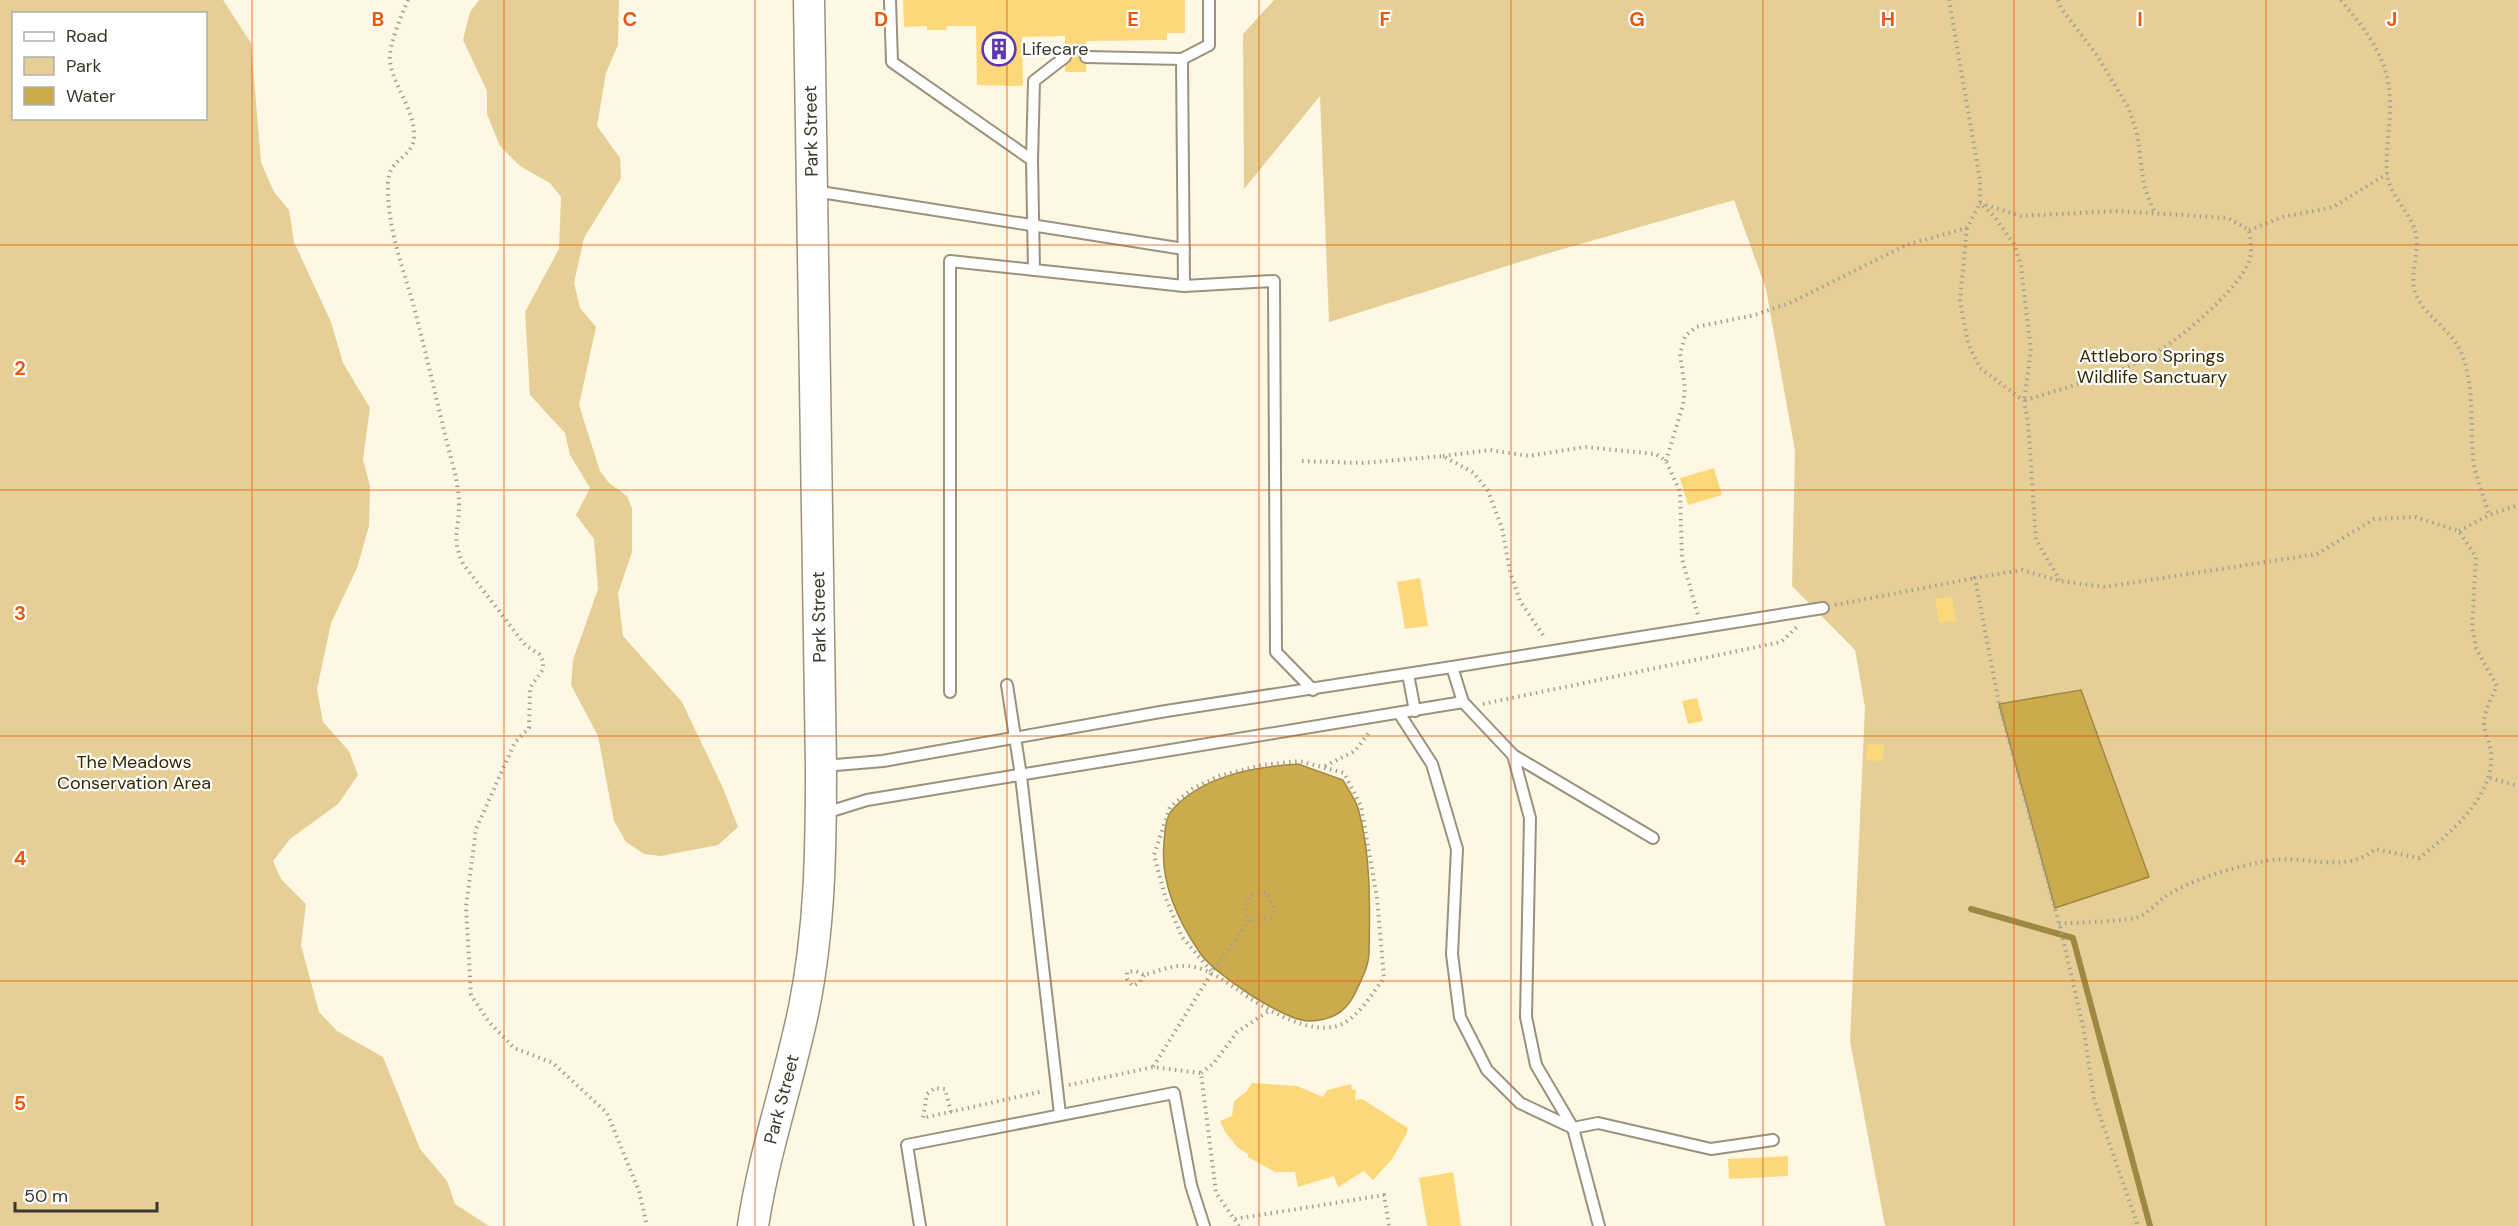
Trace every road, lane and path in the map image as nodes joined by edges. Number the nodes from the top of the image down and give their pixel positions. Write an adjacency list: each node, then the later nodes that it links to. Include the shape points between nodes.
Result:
1 (408, 0): 65 (path, via 397,26 390,60 414,136 410,151 389,171 395,250 456,477 460,503 457,551 525,645 540,654 543,661 543,669 530,688 529,728 515,742 476,829 466,907 471,995 489,1022 514,1048 553,1062 608,1113 639,1191)
2 (809, 0): 13 (main road, Park Street)
3 (890, 0): 11 (lane, via 892,62)
4 (1209, 0): 10 (lane, via 1209,45)
5 (1949, 0): 14 (path, via 1980,180)
6 (2058, 0): 15 (path, via 2128,107 2137,133 2144,186)
7 (2342, 0): 12 (path, via 2373,40 2383,60 2390,98)
8 (1065, 57): 11 (lane, via 1034,81)
9 (1086, 57): 10 (lane)
10 (1182, 59): 19 (lane)
11 (1032, 160): 16 (lane)
12 (2387, 174): 18 (path, via 2333,207 2283,217); 27 (path, via 2392,191 2415,231 2418,255 2414,288 2425,308 2445,327 2460,350 2469,387 2474,460)
13 (812, 190): 16 (lane); 46 (main road, Park Street)
14 (1980, 203): 15 (path, via 2021,216 2116,211); 17 (path); 22 (path, via 2014,244 2021,266 2031,351)
15 (2155, 214): 18 (path, via 2228,218)
16 (1033, 225): 19 (lane); 20 (lane)
17 (1967, 228): 22 (path, via 1960,301 1968,343 1980,368); 25 (path, via 1906,245 1792,302 1755,315 1696,327 1684,336 1680,354 1683,405)
18 (2249, 230): 22 (path, via 2252,250 2247,266 2225,294 2175,341 2141,361)
19 (1184, 249): 21 (lane)
20 (1034, 270): 21 (lane); 38 (lane, via 951,261)
21 (1184, 286): 37 (lane, via 1274,281 1276,652)
22 (2024, 401): 30 (path, via 2036,540)
23 (1443, 456): 24 (path, via 1362,462); 25 (path, via 1490,450 1528,456 1585,447 1656,454); 33 (path, via 1474,473 1488,491 1502,528 1520,602)
24 (1302, 461)
25 (1666, 461): 32 (path, via 1680,492 1682,559)
26 (2518, 505): 27 (path)
27 (2489, 515): 28 (path)
28 (2459, 531): 30 (path, via 2415,517 2374,519 2317,554 2105,587); 48 (path, via 2476,557 2472,626 2476,648 2497,686 2488,702 2484,725 2491,752)
29 (1975, 578): 30 (path, via 2022,570); 31 (path); 53 (path, via 1999,704)
30 (2060, 581)
31 (1823, 608): 32 (lane); 39 (path, via 1808,616 1781,642 1490,704)
32 (1701, 627): 33 (lane)
33 (1553, 651): 34 (lane)
34 (1452, 667): 35 (lane); 39 (lane)
35 (1408, 674): 37 (lane); 40 (lane)
36 (1007, 685): 43 (lane)
37 (1313, 690): 43 (lane)
38 (950, 692)
39 (1462, 702): 40 (lane); 44 (lane)
40 (1415, 711): 41 (lane)
41 (1399, 713): 47 (lane); 62 (lane, via 1432,764 1457,849 1452,954 1460,1017 1487,1070 1520,1103)
42 (1379, 724): 45 (path, via 1355,751)
43 (1015, 739): 46 (lane, via 884,761); 47 (lane)
44 (1513, 755): 51 (lane); 62 (lane, via 1530,818 1526,1017 1536,1065)
45 (1325, 766): 54 (path, via 1299,761 1251,767 1192,789 1170,807 1154,855 1182,938); 56 (path, via 1344,773 1360,806 1377,898 1384,978 1344,1024 1307,1027)
46 (821, 767): 50 (main road, Park Street)
47 (1022, 776): 50 (lane, via 867,800); 59 (lane)
48 (2490, 778): 49 (path); 53 (path, via 2462,820 2419,858 2375,849 2363,860 2338,864 2267,860 2215,875 2167,895 2140,917)
49 (2518, 786)
50 (821, 815): 66 (main road, Park Street, via 816,939 804,1009)
51 (1653, 838)
52 (1249, 921): 52 (path, via 1245,911 1250,895 1266,892 1275,908 1270,917); 54 (path)
53 (2059, 924): 72 (path, via 2084,1031 2094,1098)
54 (1212, 972): 55 (path, via 1182,965); 56 (path); 57 (path)
55 (1144, 975): 55 (path, via 1128,972 1127,979 1133,986)
56 (1271, 1010): 58 (path, via 1237,1032 1214,1063)
57 (1153, 1067): 58 (path); 59 (path)
58 (1201, 1073): 64 (path, via 1216,1193)
59 (1057, 1088): 60 (path); 61 (lane)
60 (951, 1112): 60 (path, via 923,1118 927,1094 935,1088 945,1089)
61 (1060, 1114): 67 (lane, via 907,1145); 68 (lane, via 1174,1093 1191,1185)
62 (1573, 1128): 63 (lane, via 1598,1124 1711,1149); 71 (lane)
63 (1773, 1140)
64 (1235, 1219): 69 (path); 70 (path, via 1384,1195)
65 (648, 1226)
66 (753, 1226)
67 (920, 1226)
68 (1204, 1226)
69 (1239, 1226)
70 (1389, 1226)
71 (1599, 1226)
72 (2138, 1226)

